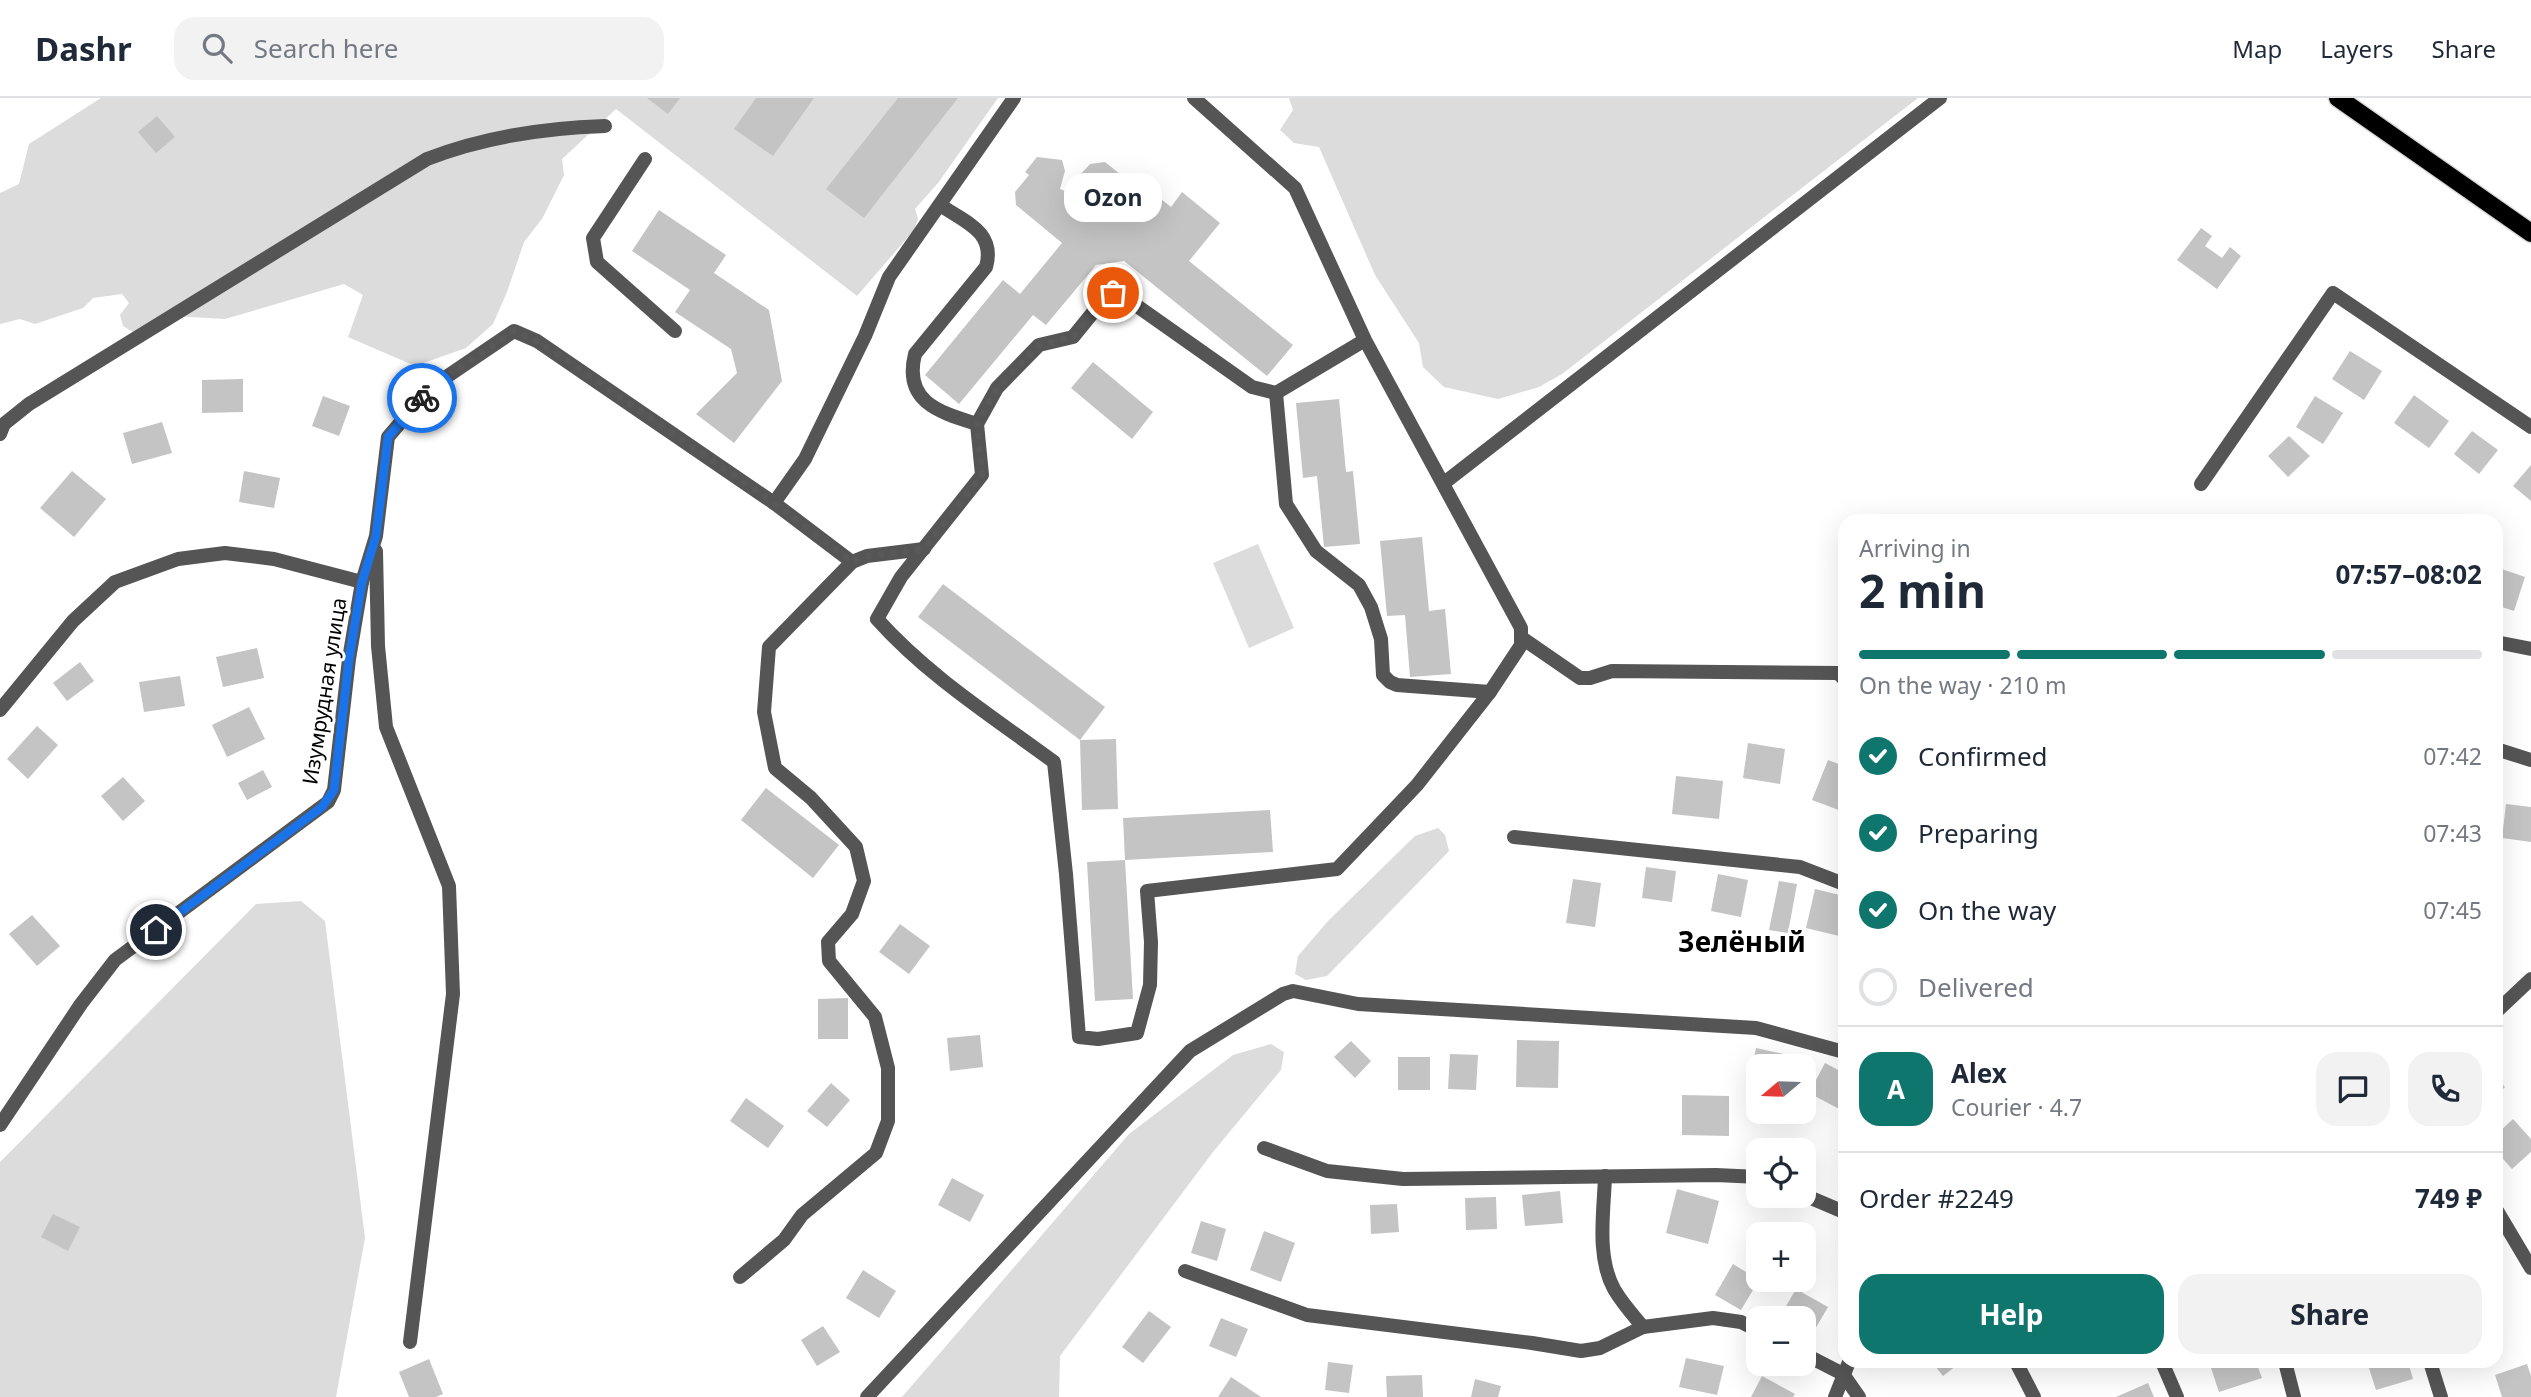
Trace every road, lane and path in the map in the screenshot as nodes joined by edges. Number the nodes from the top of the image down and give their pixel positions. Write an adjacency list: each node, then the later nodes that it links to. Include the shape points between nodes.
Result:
1 (1014, 98): 7 (street)
2 (1194, 98): 10 (street, via 1295,188)
3 (1940, 98): 15 (street)
4 (2337, 98): 8 (main road)
5 (605, 126): 14 (street, via 552,128 455,148 427,159 29,404 4,424)
6 (645, 159): 9 (street, via 593,238 597,262)
7 (940, 205): 12 (street, via 984,235 990,253 986,267 915,354 913,385 942,413); 17 (street, via 889,277 865,337 804,459)
8 (2531, 233)
9 (675, 331)
10 (1365, 340): 11 (street); 15 (street)
11 (1276, 393): 12 (street, via 1252,387 1113,293 1073,337 1039,345 997,388); 26 (street, via 1286,504 1316,551 1359,585 1381,639 1383,675 1396,685)
12 (977, 424): 19 (street, via 982,475)
13 (2531, 427): 16 (street, via 2333,293)
14 (0, 433)
15 (1444, 484): 22 (street, via 1521,628)
16 (2201, 484)
17 (774, 503): 18 (street, via 537,341 514,331 430,388 388,437); 20 (street)
18 (376, 536): 21 (street, Изумрудная улица); 47 (street, via 377,646 386,727 449,886 453,994)
19 (924, 549): 20 (street); 26 (street, via 877,619 929,670 1054,762 1079,1037 1137,1033 1150,985 1147,891 1337,869 1417,786)
20 (852, 562): 44 (street, via 769,647 764,712 775,768 811,798 856,847 864,881 852,914 828,942 829,961 875,1017 888,1068 888,1121 876,1153 802,1215 783,1240)
21 (362, 582): 27 (street, via 274,559 225,553 178,559 115,582 73,621); 35 (street, Изумрудная улица, via 334,790 328,802 115,960)
22 (1522, 638): 25 (street, via 1580,678 1612,671); 26 (street)
23 (2503, 643): 24 (street)
24 (2531, 649)
25 (1838, 673)
26 (1490, 692)
27 (0, 710)
28 (2503, 751): 29 (street)
29 (2531, 760)
30 (1514, 837): 31 (street, via 1800,867)
31 (1838, 882)
32 (2531, 979): 33 (street)
33 (2503, 1005)
34 (1838, 1050): 55 (street, via 1756,1028 1359,1004 1283,994 1190,1051)
35 (0, 1125)
36 (1264, 1148): 37 (street, via 1327,1171 1403,1179)
37 (1605, 1176): 38 (street); 46 (street, via 1606,1267 1613,1287)
38 (1746, 1176)
39 (1816, 1200): 40 (street)
40 (1838, 1209)
41 (2503, 1221): 42 (street)
42 (2531, 1268)
43 (1185, 1271): 46 (street, via 1307,1314 1581,1351 1600,1348)
44 (740, 1276)
45 (1746, 1324): 46 (street, via 1725,1318)
46 (1643, 1327)
47 (410, 1342)
48 (1816, 1358): 49 (street)
49 (1838, 1365)
50 (1846, 1368): 56 (street); 57 (street)
51 (2019, 1368): 58 (street)
52 (2165, 1368): 59 (street)
53 (2287, 1368): 60 (street)
54 (2432, 1368): 61 (street)
55 (867, 1397)
56 (1835, 1397)
57 (1859, 1397)
58 (2034, 1397)
59 (2177, 1397)
60 (2294, 1397)
61 (2441, 1397)

